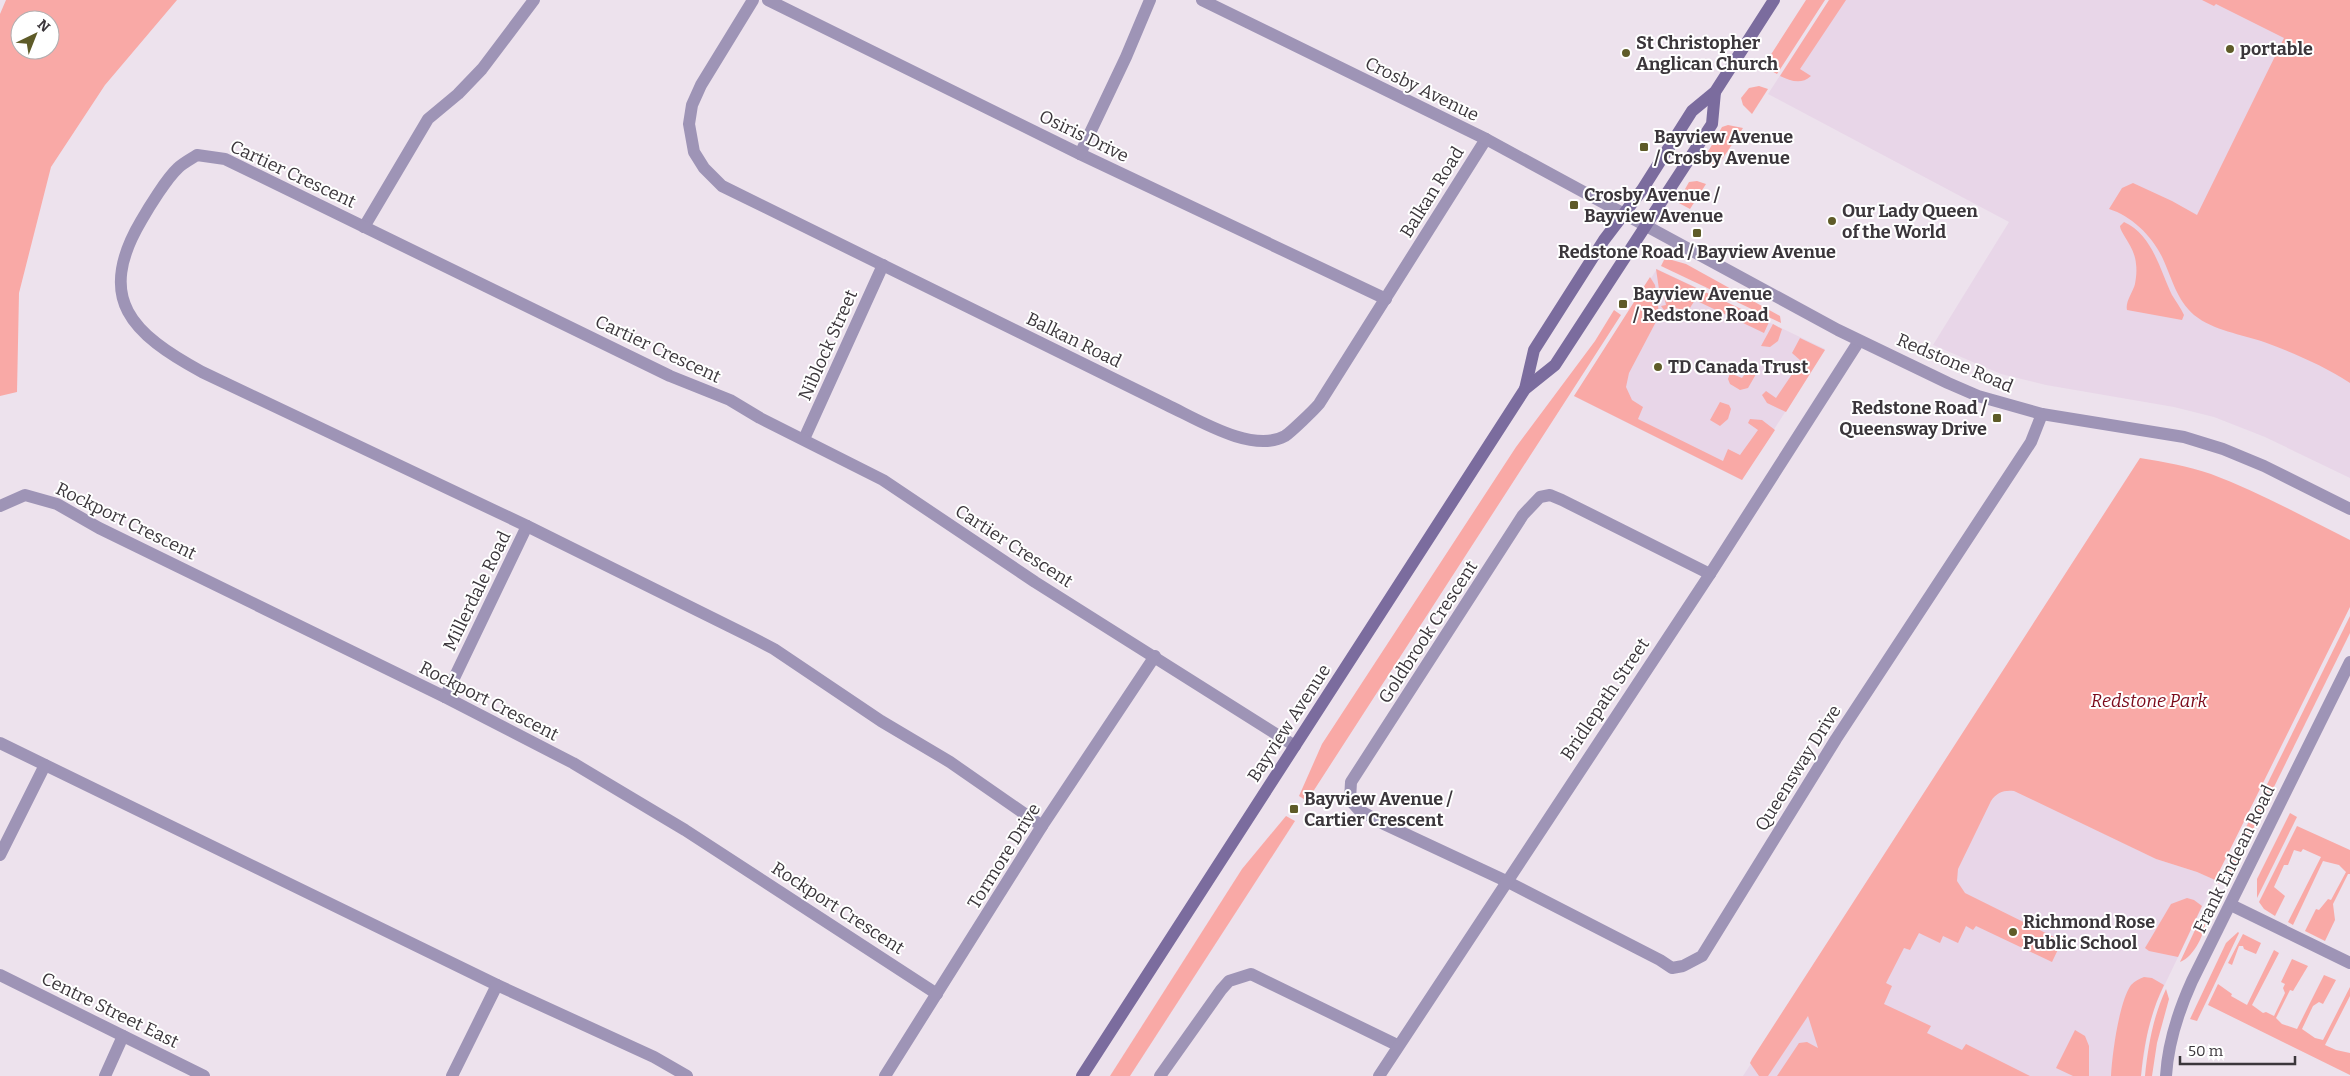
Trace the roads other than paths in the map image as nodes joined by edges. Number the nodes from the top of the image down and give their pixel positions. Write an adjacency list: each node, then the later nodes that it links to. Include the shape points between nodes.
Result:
1 (534, 0): 12 (street, via 482,69 428,119)
2 (753, 0): 13 (street, Balkan Road, via 692,105 689,124 694,152 722,186)
3 (768, 0): 9 (street, Osiris Drive)
4 (1150, 0): 9 (street)
5 (1202, 0): 8 (street, Crosby Avenue)
6 (1774, 0): 7 (main road, Bayview Avenue)
7 (1715, 92): 10 (main road, Bayview Avenue, via 1692,111); 11 (main road, Bayview Avenue, via 1712,124)
8 (1486, 139): 10 (street, Crosby Avenue); 14 (street, Balkan Road)
9 (1080, 154): 14 (street, Osiris Drive)
10 (1625, 213): 11 (street, Redstone Road); 16 (main road, Bayview Avenue, via 1604,240 1534,350)
11 (1648, 226): 15 (street, Redstone Road); 16 (main road, Bayview Avenue, via 1555,365)
12 (364, 227): 18 (street, Cartier Crescent, via 670,376 730,400); 21 (street, Cartier Crescent, via 225,159 197,155 178,168 142,218 120,267 119,288 133,320 164,351)
13 (883, 265): 14 (street, Balkan Road, via 1213,427 1236,437 1256,440 1285,436 1319,404); 18 (street, Niblock Street)
14 (1386, 299)
15 (1859, 341): 17 (street, Redstone Road, via 1978,396); 22 (street, Bridlepath Street)
16 (1525, 389): 27 (main road, Bayview Avenue)
17 (2042, 414): 20 (street, Redstone Road, via 2166,434 2223,449); 31 (street, Queensway Drive, via 2031,442 1836,739 1702,956 1672,968)
18 (804, 439): 23 (street, Cartier Crescent, via 883,480 1011,566)
19 (0, 506): 25 (street, Rockport Crescent, via 25,495 57,504 99,528)
20 (2350, 509)
21 (527, 526): 25 (street, Millerdale Road); 29 (street, Cartier Crescent, via 774,650 950,762)
22 (1710, 574): 31 (street, Bridlepath Street); 31 (street, Goldbrook Crescent, via 1550,496 1540,497 1523,515 1351,782 1349,794 1359,810)
23 (1155, 656): 27 (street, Cartier Crescent); 29 (street, Tormore Drive)
24 (2350, 662): 32 (street, Frank Endean Road)
25 (445, 697): 36 (street, Rockport Crescent, via 573,763 634,799)
26 (0, 743): 28 (street)
27 (1295, 746): 44 (main road, Bayview Avenue)
28 (45, 765): 30 (street); 35 (street)
29 (1042, 826): 36 (street, Tormore Drive)
30 (0, 855)
31 (1506, 882): 38 (street, Bridlepath Street)
32 (2231, 905): 33 (street); 47 (street, Frank Endean Road, via 2181,1006 2167,1059)
33 (2350, 963)
34 (0, 975): 37 (street, Centre Street East)
35 (497, 985): 41 (street); 42 (street, via 654,1057)
36 (937, 994): 43 (street, Tormore Drive)
37 (123, 1036): 39 (street); 40 (street, Centre Street East)
38 (1398, 1045): 45 (street, via 1251,974 1228,981); 46 (street, Bridlepath Street)
39 (105, 1076)
40 (204, 1076)
41 (452, 1076)
42 (687, 1076)
43 (885, 1076)
44 (1082, 1076)
45 (1160, 1076)
46 (1379, 1076)
47 (2166, 1076)

